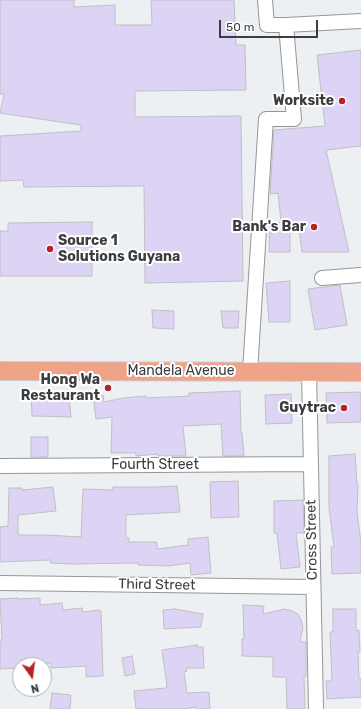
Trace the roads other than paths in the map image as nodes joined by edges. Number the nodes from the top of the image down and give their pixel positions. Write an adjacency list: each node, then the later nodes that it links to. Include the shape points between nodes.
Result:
1 (265, 0): 3 (street, via 267,25)
2 (361, 21): 3 (street)
3 (286, 25): 8 (street, via 294,119 266,119)
4 (361, 275): 5 (street)
5 (322, 278)
6 (0, 371): 8 (main road, Mandela Avenue)
7 (309, 371): 8 (main road, Mandela Avenue); 9 (main road, Mandela Avenue); 10 (street, Cross Street)
8 (250, 372)
9 (361, 372)
10 (311, 464): 11 (street, Fourth Street); 13 (street, Cross Street)
11 (0, 466)
12 (0, 583): 13 (street, Third Street)
13 (313, 587): 14 (street, Cross Street)
14 (316, 709)

